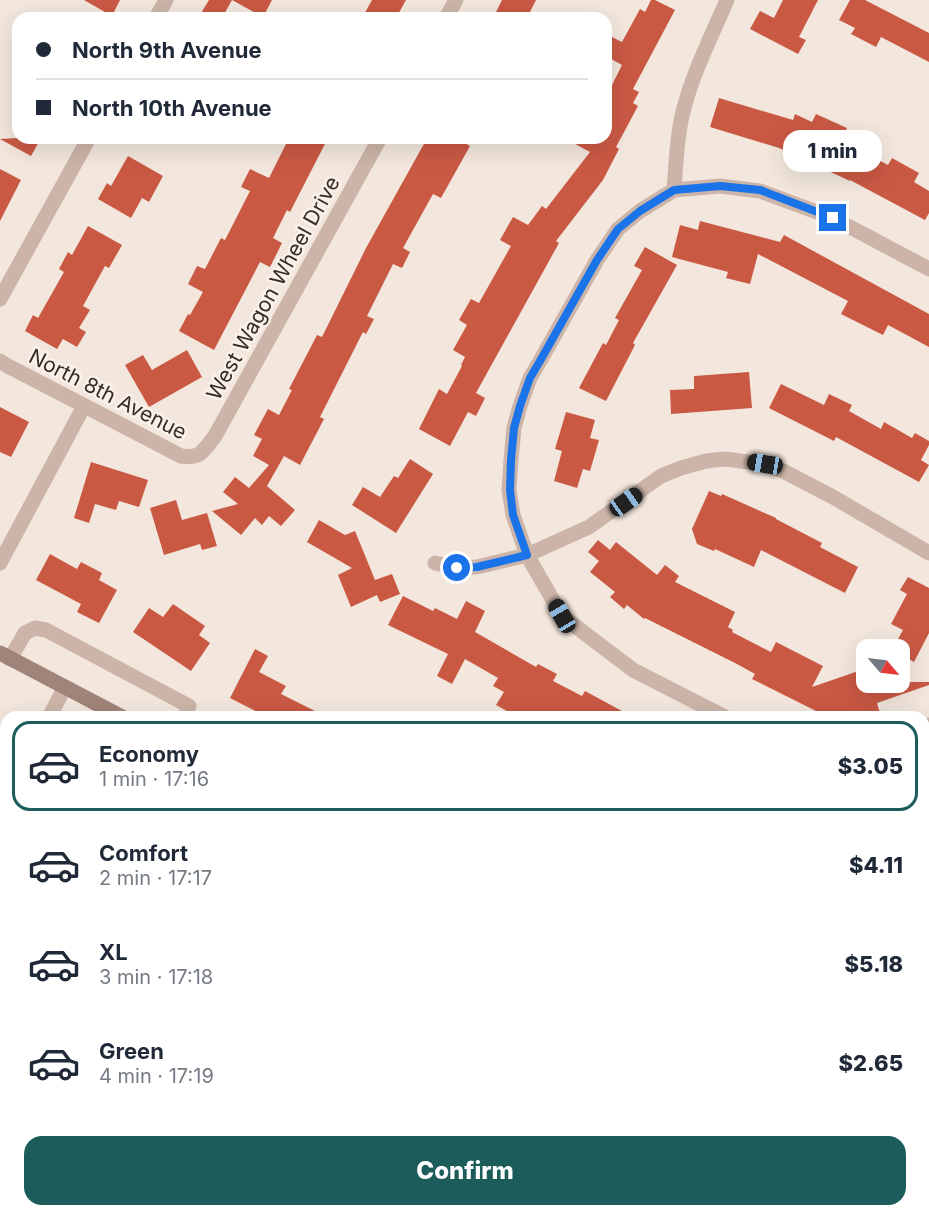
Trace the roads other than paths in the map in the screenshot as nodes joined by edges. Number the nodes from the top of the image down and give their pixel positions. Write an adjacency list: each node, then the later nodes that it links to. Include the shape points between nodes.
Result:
1 (727, 0): 4 (street, via 683,109)
2 (86, 144): 6 (street)
3 (377, 144): 9 (street, West Wagon Wheel Drive, via 215,436)
4 (674, 190): 5 (street, via 720,186 760,190 833,218); 11 (street, via 618,229 530,378 514,428 510,490 513,515)
5 (929, 269)
6 (0, 299)
7 (0, 361): 8 (street, North 8th Avenue)
8 (84, 406): 9 (street, North 8th Avenue, via 181,456); 13 (street)
9 (198, 456)
10 (929, 553): 11 (street, via 783,471 765,464 725,459 706,461 662,476 589,527)
11 (527, 555): 12 (street, via 477,567); 19 (street, via 562,616 633,670)
12 (435, 563)
13 (0, 564)
14 (5, 656): 15 (main road); 18 (street, via 25,633 35,628 45,630 189,706)
15 (65, 687): 16 (street); 17 (main road)
16 (52, 711)
17 (111, 711)
18 (187, 711)
19 (713, 711)

